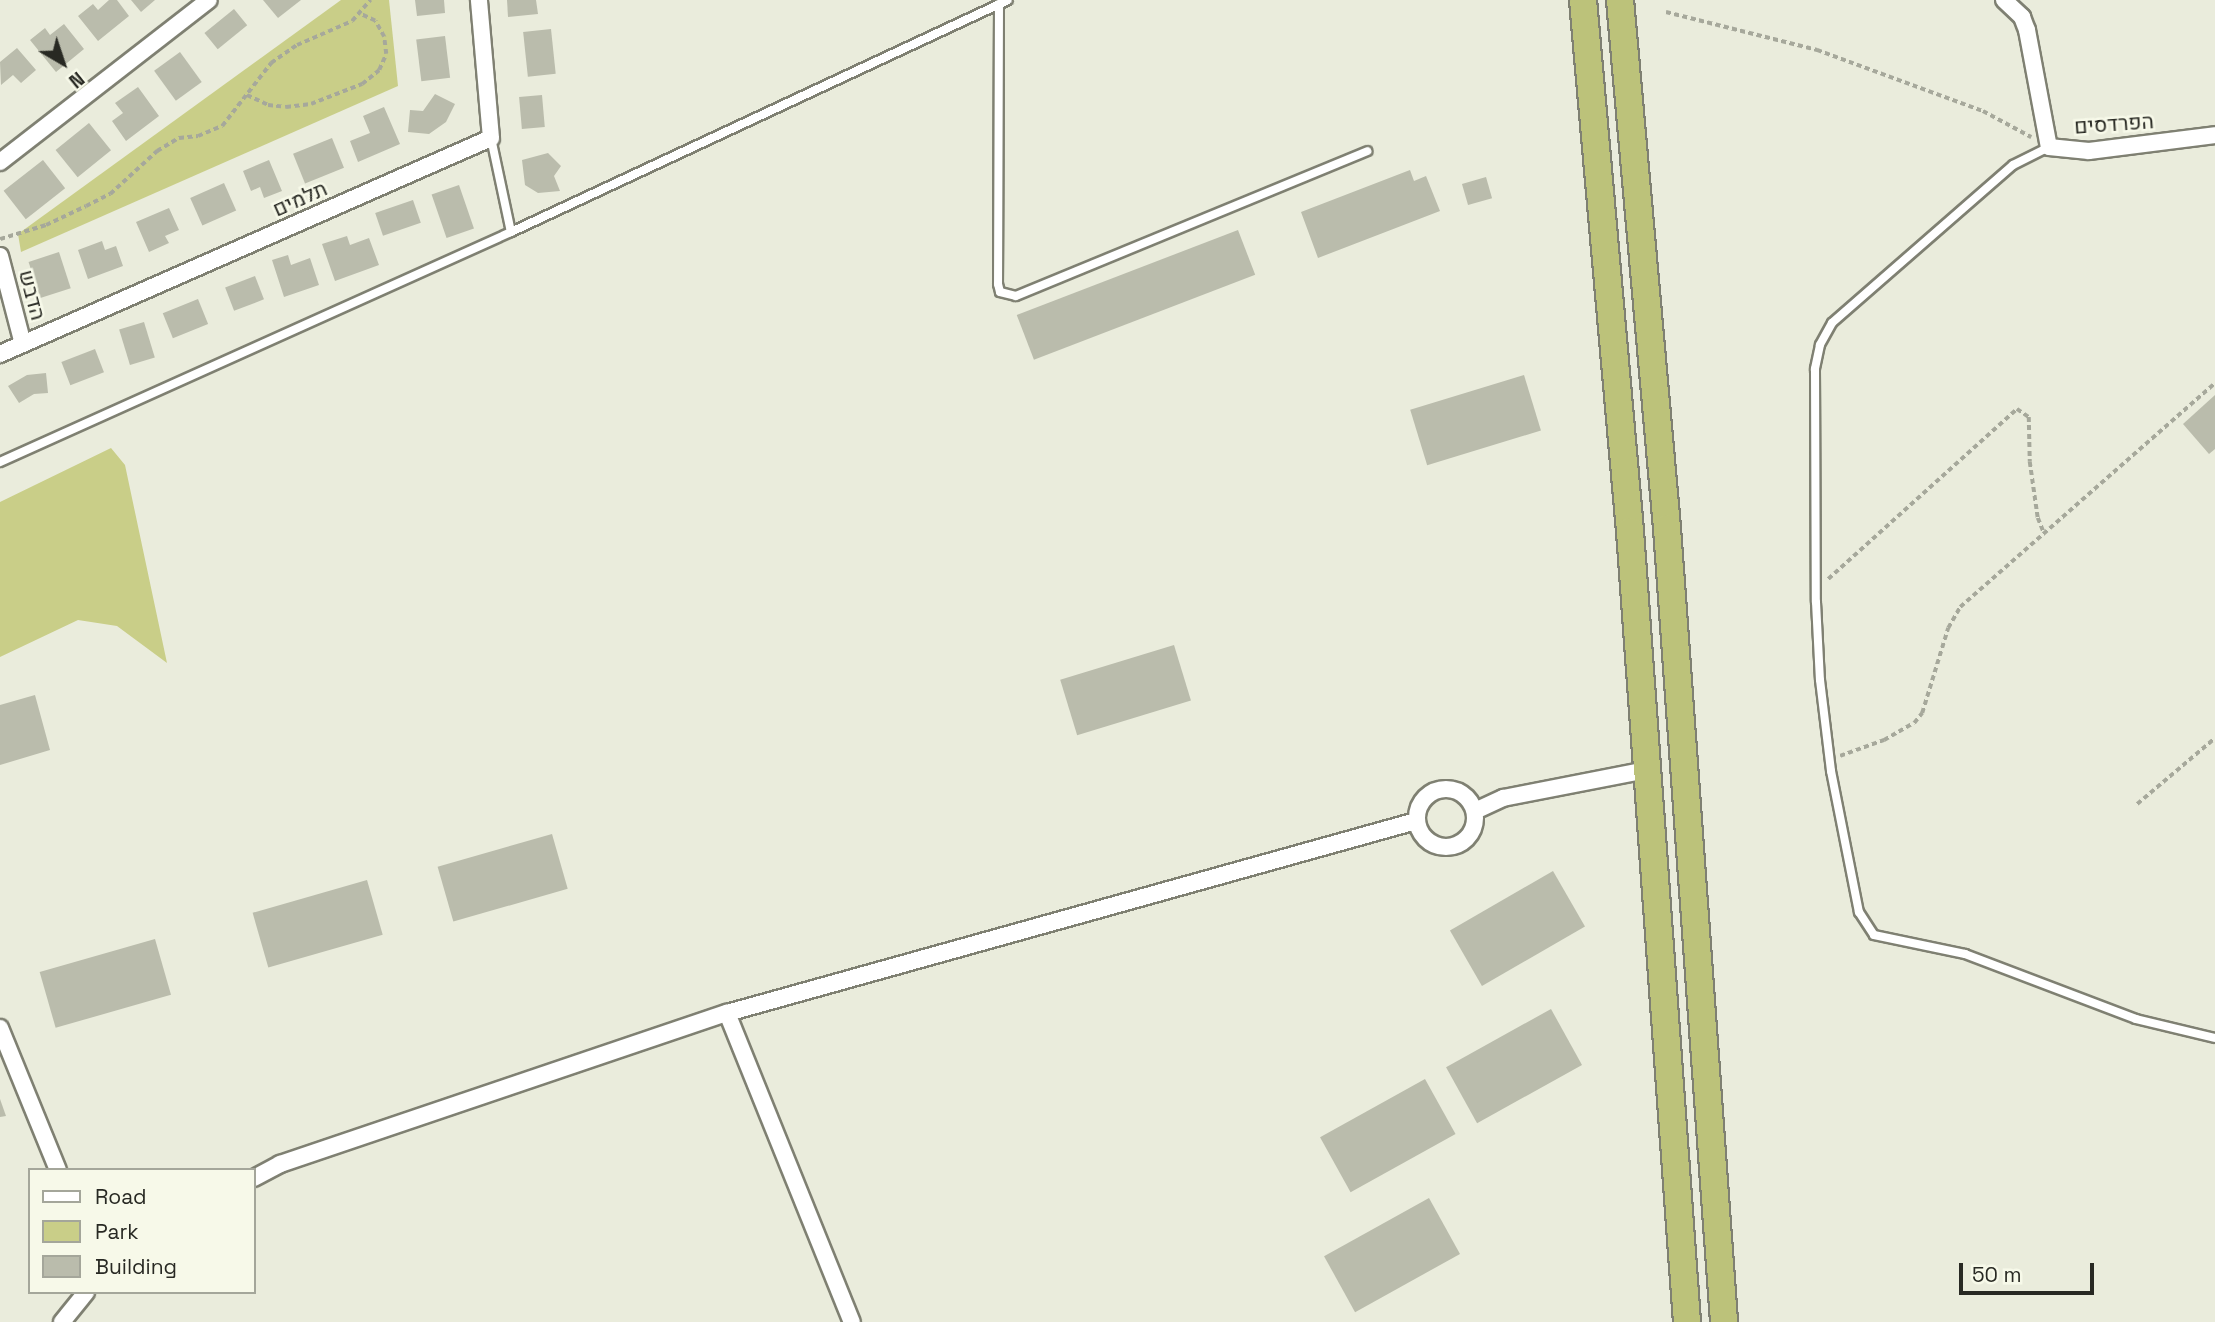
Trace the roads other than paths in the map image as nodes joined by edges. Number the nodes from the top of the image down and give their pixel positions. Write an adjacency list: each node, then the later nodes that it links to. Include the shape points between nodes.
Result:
1 (209, 0): 12 (street)
2 (479, 0): 9 (street)
3 (1008, 0): 7 (lane)
4 (1583, 0): 18 (highway)
5 (1620, 0): 30 (highway, via 1667,528)
6 (2004, 0): 10 (street, הפרדסים, via 2022,17 2027,30)
7 (999, 4): 11 (lane, via 1000,292 1016,296); 13 (lane)
8 (2215, 135): 10 (street, הפרדסים, via 2089,151)
9 (491, 138): 13 (lane); 15 (street, תלמים)
10 (2049, 147): 23 (lane, via 2013,165 1832,323 1820,345 1815,369 1816,589 1829,759 1859,912 1874,935 1965,954 2136,1019)
11 (1367, 151)
12 (0, 162)
13 (511, 232): 17 (lane)
14 (0, 256): 15 (street, הדבש)
15 (23, 344): 16 (street, תלמים)
16 (0, 354)
17 (0, 462)
18 (1647, 770): 19 (street, via 1503,798); 29 (highway)
19 (1475, 811): 20 (street, via 1464,795 1436,790 1421,803); 20 (street, via 1468,838 1451,847 1432,845)
20 (1416, 821): 21 (street)
21 (727, 1013): 25 (street, via 280,1164); 28 (street)
22 (0, 1028): 24 (street)
23 (2215, 1038)
24 (57, 1168)
25 (256, 1177)
26 (84, 1294): 27 (street)
27 (62, 1322)
28 (852, 1322)
29 (1687, 1322)
30 (1724, 1322)

